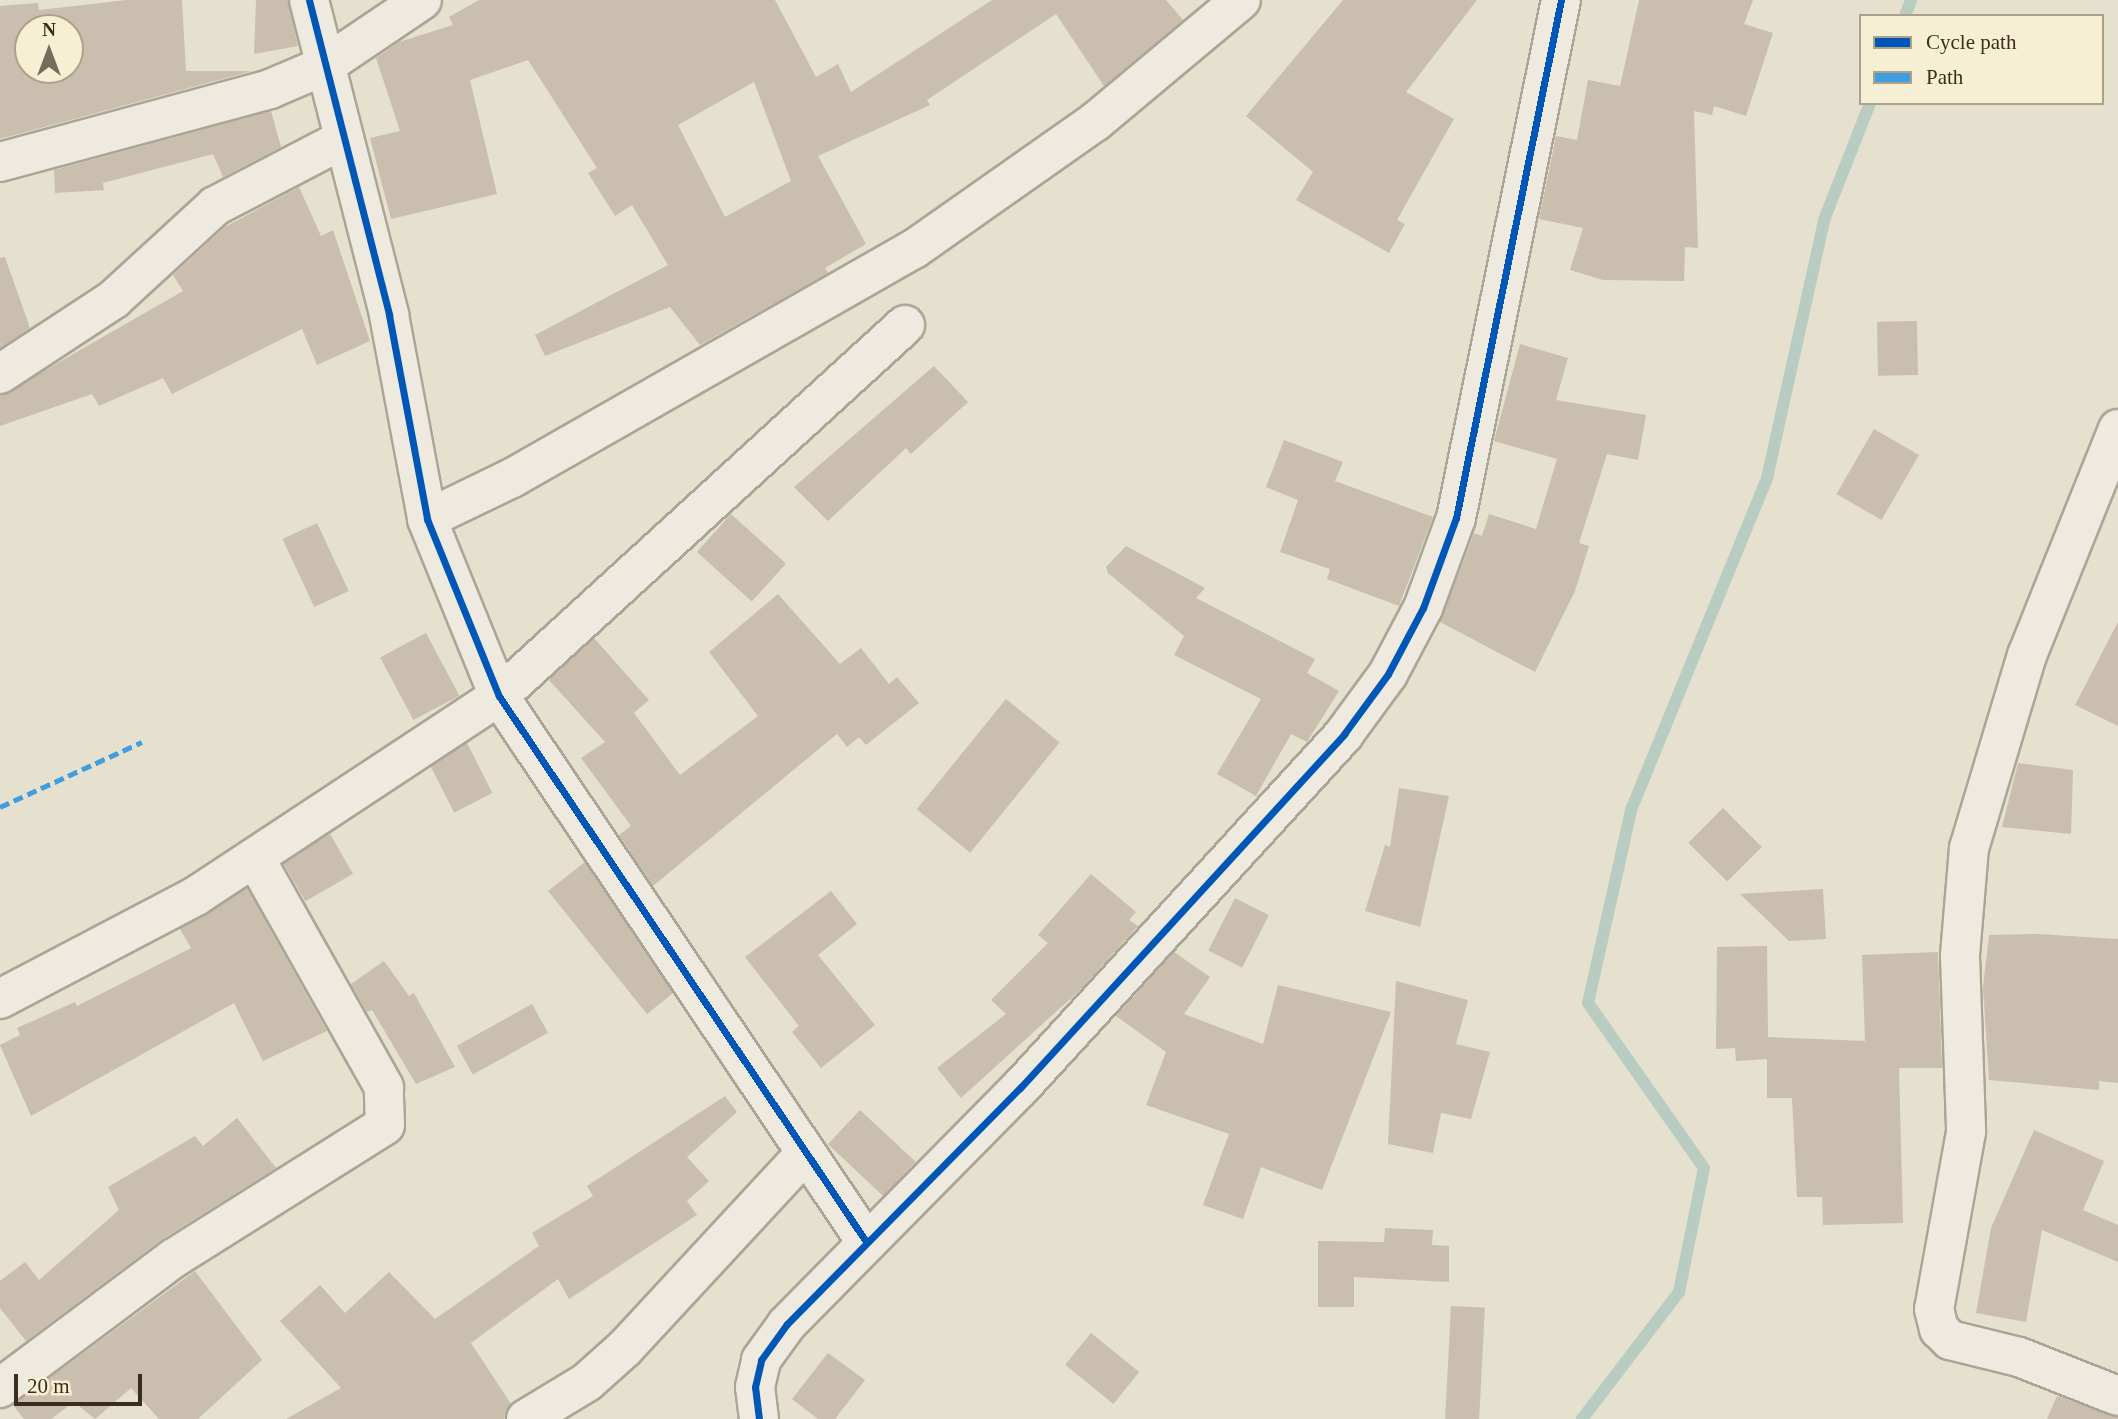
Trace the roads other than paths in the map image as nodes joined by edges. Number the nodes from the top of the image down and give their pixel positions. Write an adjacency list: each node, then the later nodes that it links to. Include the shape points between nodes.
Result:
1 (309, 0): 5 (street)
2 (422, 0): 5 (street)
3 (1241, 0): 11 (street, via 1095,122 914,249 512,478)
4 (1561, 0): 16 (street, via 1456,518 1423,608 1388,674 1344,734 1048,1057)
5 (324, 66): 6 (street); 7 (street, via 219,104)
6 (340, 141): 9 (street, via 215,206 131,286); 11 (street, via 389,315)
7 (0, 162)
8 (905, 325): 12 (street)
9 (0, 374)
10 (2118, 429): 18 (street, via 2027,654 1969,848 1960,956 1966,1132 1934,1309 1938,1329 1950,1340 2019,1357)
11 (427, 519): 12 (street)
12 (499, 696): 13 (street); 15 (street)
13 (255, 858): 14 (street, via 113,944); 17 (street, via 384,1087 385,1125 174,1258)
14 (0, 999)
15 (804, 1155): 16 (street); 19 (street, via 625,1348 587,1382)
16 (867, 1243): 20 (street, via 787,1324 761,1360 755,1387)
17 (0, 1388)
18 (2118, 1396)
19 (526, 1419)
20 (759, 1419)

